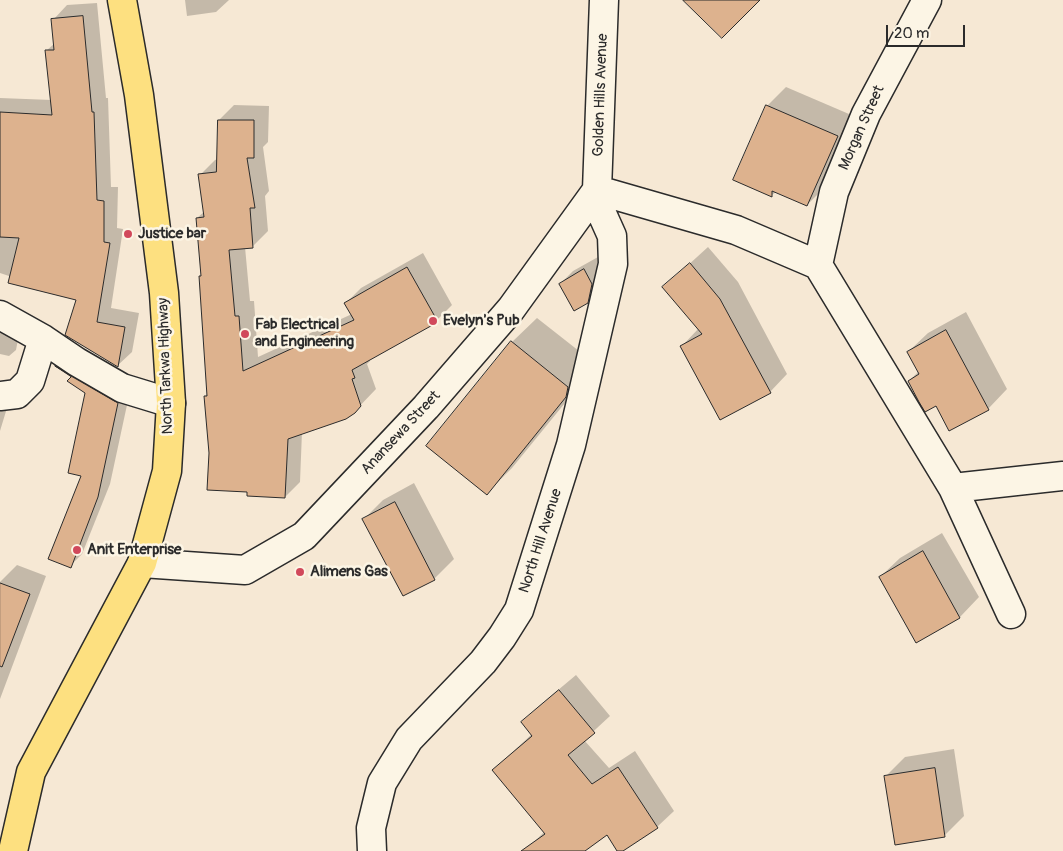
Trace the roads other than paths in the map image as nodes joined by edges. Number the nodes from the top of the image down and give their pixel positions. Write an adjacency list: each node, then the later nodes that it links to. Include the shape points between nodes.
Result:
1 (122, 0): 9 (main road, North Tarkwa Highway, via 139,95 164,293)
2 (604, 0): 4 (street, Golden Hills Avenue)
3 (927, 0): 5 (street, Morgan Street, via 862,122 834,192)
4 (597, 190): 5 (street, via 736,230); 12 (street, Anansewa Street, via 511,309 426,407 304,536 244,570); 15 (street, North Hill Avenue, via 612,236 613,264 571,445 519,610 483,662 409,739 386,776 371,828)
5 (818, 265): 11 (street)
6 (0, 315): 7 (street)
7 (43, 339): 8 (street, via 30,381 17,394); 9 (street, via 122,388)
8 (0, 396)
9 (171, 402): 12 (main road, North Tarkwa Highway, via 167,470)
10 (1063, 476): 11 (street)
11 (953, 488): 13 (street)
12 (142, 563): 14 (main road, North Tarkwa Highway, via 31,772)
13 (1011, 614)
14 (14, 851)
15 (372, 851)

